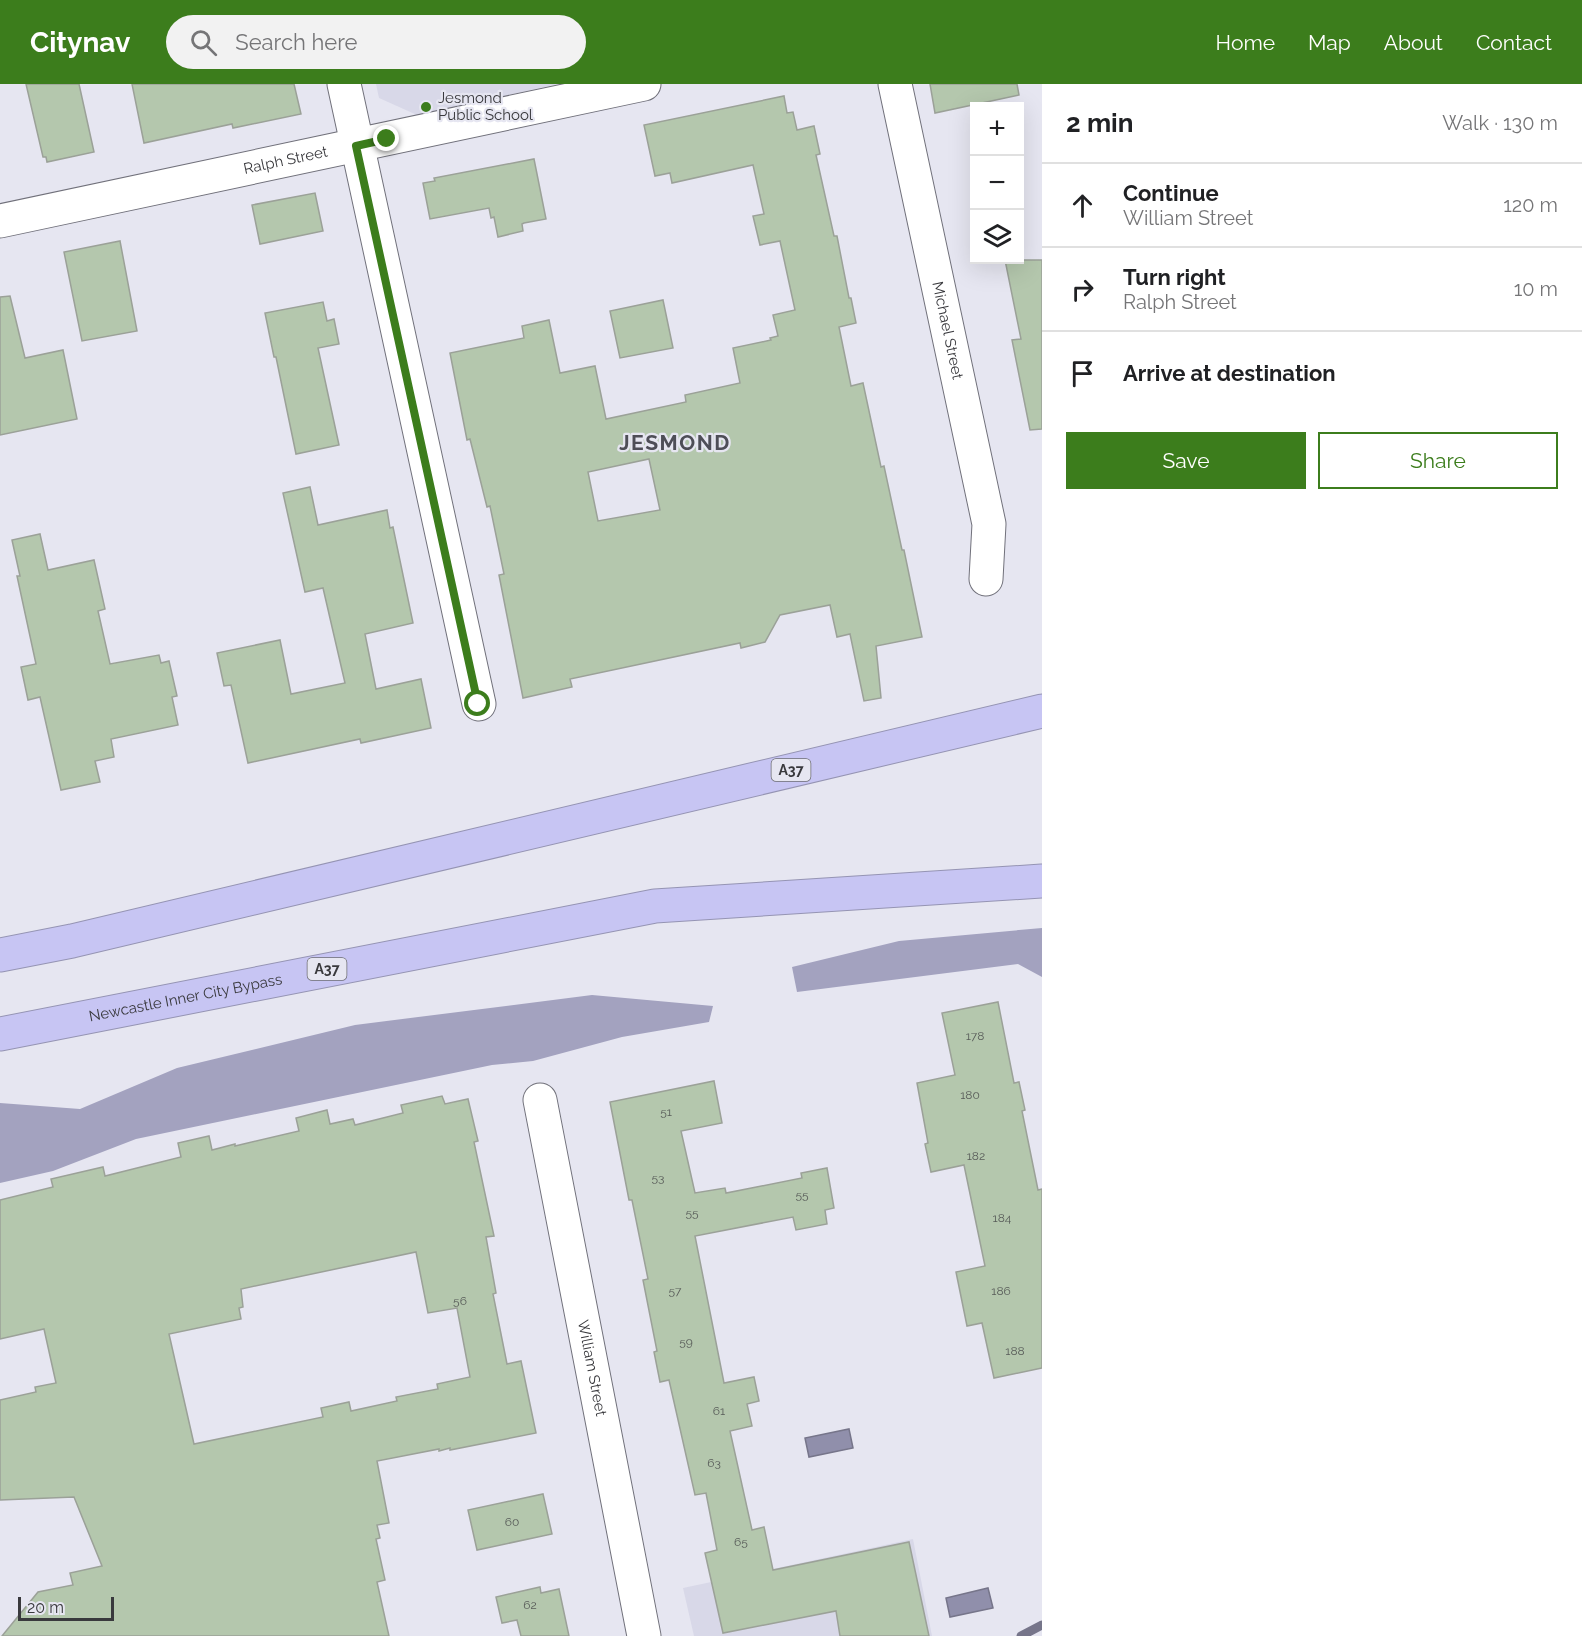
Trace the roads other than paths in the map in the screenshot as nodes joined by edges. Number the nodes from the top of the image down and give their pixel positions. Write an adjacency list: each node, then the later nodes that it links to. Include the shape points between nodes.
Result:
1 (344, 84): 4 (street)
2 (644, 84): 4 (street, Ralph Street)
3 (895, 84): 6 (street, Michael Street, via 989,524)
4 (356, 146): 5 (street, Ralph Street); 7 (street)
5 (0, 221)
6 (986, 579)
7 (478, 704)
8 (1042, 711): 10 (highway, A37, via 72,942)
9 (1042, 881): 11 (highway, Newcastle Inner City Bypass / A37, via 655,906)
10 (0, 955)
11 (0, 1034)
12 (540, 1100): 13 (street, William Street)
13 (644, 1636)

